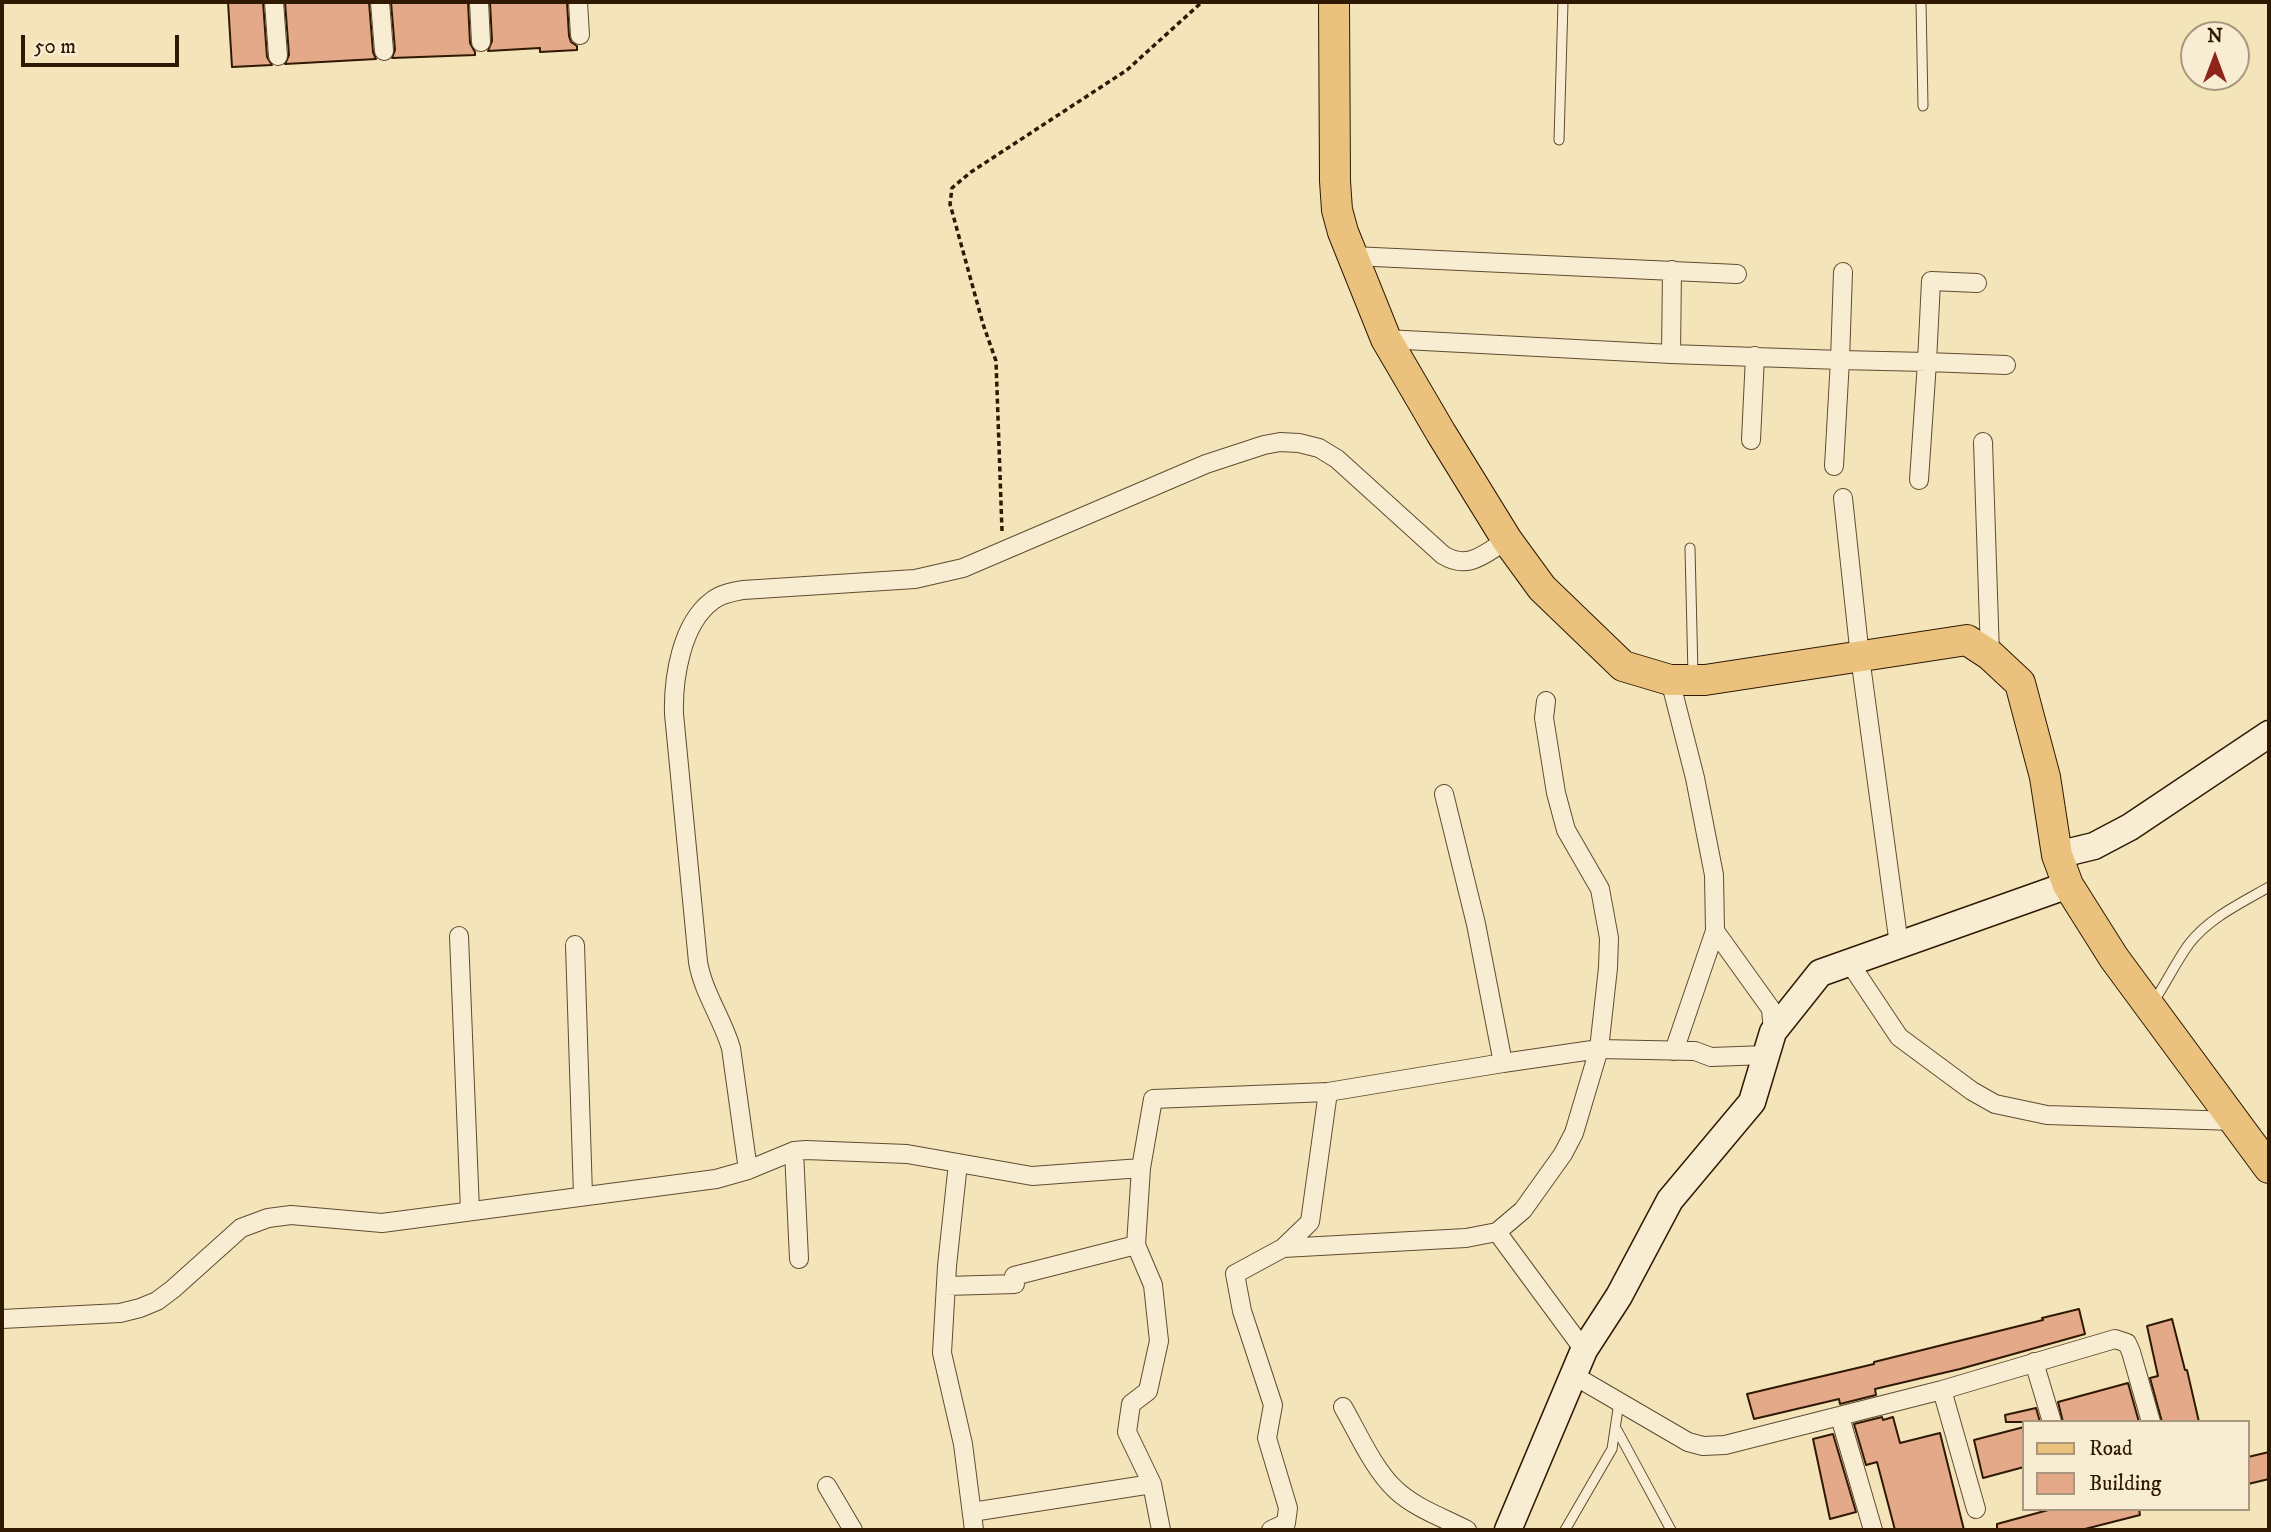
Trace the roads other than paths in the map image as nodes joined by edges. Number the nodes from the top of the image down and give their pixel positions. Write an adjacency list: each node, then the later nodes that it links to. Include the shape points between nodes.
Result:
1 (274, 2): 12 (street)
2 (380, 2): 11 (street)
3 (479, 2): 10 (street)
4 (578, 2): 9 (street)
5 (1319, 2): 13 (main road)
6 (1334, 2): 13 (main road)
7 (1563, 2): 15 (lane)
8 (1921, 2): 14 (lane)
9 (580, 35)
10 (481, 42)
11 (384, 51)
12 (278, 56)
13 (1334, 77): 16 (main road, via 1338,210)
14 (1923, 106)
15 (1559, 140)
16 (1353, 256): 17 (street); 21 (main road)
17 (1672, 270): 19 (street); 22 (street)
18 (1843, 272): 24 (street)
19 (1737, 274)
20 (1977, 283): 25 (street, via 1931,281)
21 (1386, 339): 22 (street); 32 (main road)
22 (1671, 354): 23 (street)
23 (1755, 356): 24 (street); 27 (street)
24 (1840, 360): 25 (street); 29 (street)
25 (1927, 362): 26 (street); 30 (street)
26 (2006, 365)
27 (1751, 440)
28 (1983, 442): 34 (street)
29 (1834, 466)
30 (1919, 480)
31 (1843, 498): 35 (street)
32 (1507, 540): 36 (main road, via 1542,588 1623,666); 59 (street, via 1474,560 1452,561 1337,459 1319,448 1280,442 1206,464 963,568 929,577 743,590 712,600 701,611 679,658 674,714 700,977 731,1048)
33 (1690, 548): 36 (lane)
34 (1990, 655): 35 (main road, via 1967,640); 40 (main road, via 2020,683 2045,777)
35 (1860, 657): 36 (main road); 46 (street)
36 (1681, 680): 43 (street, via 1714,875)
37 (1546, 701): 50 (street, via 1544,718 1556,793 1566,830 1600,889 1609,938)
38 (2269, 734): 40 (street, via 2130,827 2094,846)
39 (1444, 794): 52 (street)
40 (2057, 855): 42 (main road)
41 (2269, 887): 48 (lane, via 2203,929)
42 (2074, 895): 46 (street); 48 (main road)
43 (1715, 931): 49 (street, via 1770,1009); 51 (street)
44 (459, 936): 61 (street)
45 (575, 945): 60 (street)
46 (1899, 945): 47 (street)
47 (1849, 962): 49 (street, via 1820,973); 54 (street, via 1899,1037 1995,1104 2047,1115)
48 (2151, 1007): 54 (main road)
49 (1770, 1043): 51 (street, via 1711,1057); 68 (street, via 1752,1102 1670,1200 1619,1296)
50 (1599, 1049): 51 (street); 52 (street); 62 (street, via 1574,1133 1563,1154 1523,1210)
51 (1674, 1051)
52 (1503, 1063): 53 (street)
53 (1328, 1092): 57 (street, via 1153,1099); 64 (street, via 1310,1222)
54 (2235, 1121): 58 (main road)
55 (794, 1151): 56 (street, via 907,1154); 59 (street); 65 (street)
56 (958, 1163): 57 (street, via 1032,1176); 66 (street)
57 (1141, 1168): 63 (street)
58 (2269, 1168)
59 (748, 1170): 60 (street, via 716,1179)
60 (583, 1195): 61 (street)
61 (470, 1211): 67 (street, via 382,1223 291,1215 268,1218 241,1228 158,1301 140,1308)
62 (1497, 1232): 64 (street, via 1466,1238); 68 (street)
63 (1136, 1245): 66 (street, via 1015,1280); 78 (street, via 1153,1285 1159,1341 1148,1391 1131,1404 1127,1432)
64 (1283, 1248): 85 (street, via 1235,1274 1242,1311 1273,1405 1268,1443 1288,1508 1286,1523)
65 (799, 1259)
66 (946, 1286): 81 (street, via 943,1353)
67 (2, 1319)
68 (1584, 1350): 70 (street)
69 (2034, 1362): 71 (street); 75 (street); 76 (street, via 2115,1339 2127,1343)
70 (1573, 1376): 72 (street); 87 (street)
71 (1942, 1390): 74 (street); 80 (street)
72 (1626, 1404): 74 (street, via 1688,1442 1703,1446 1725,1445); 77 (lane)
73 (1343, 1407): 86 (street, via 1395,1490)
74 (1840, 1417): 90 (street)
75 (2051, 1420)
76 (2150, 1420)
77 (1616, 1429): 88 (lane, via 1612,1449); 89 (lane)
78 (1152, 1484): 81 (street); 84 (street)
79 (827, 1486): 82 (street)
80 (1976, 1509)
81 (972, 1512): 83 (street)
82 (853, 1530)
83 (974, 1530)
84 (1161, 1530)
85 (1271, 1530)
86 (1467, 1530)
87 (1508, 1530)
88 (1565, 1530)
89 (1671, 1530)
90 (1873, 1530)

